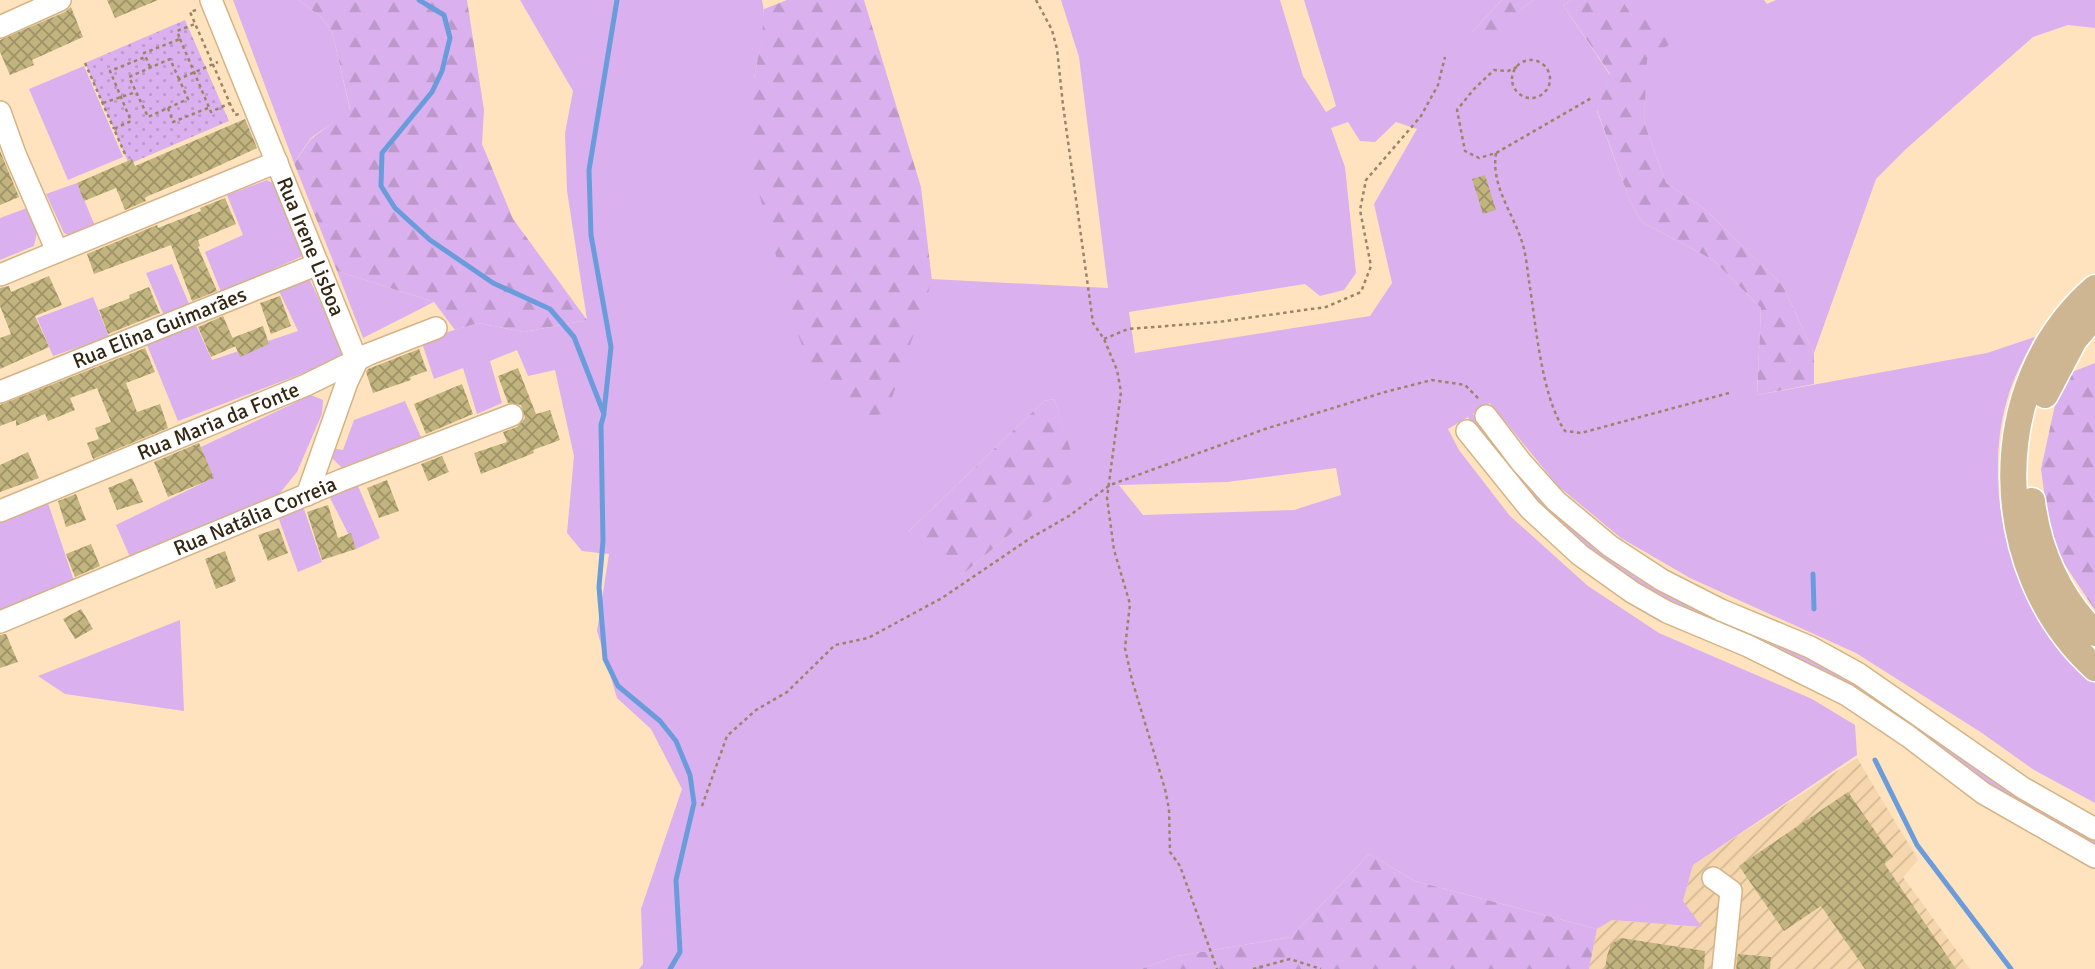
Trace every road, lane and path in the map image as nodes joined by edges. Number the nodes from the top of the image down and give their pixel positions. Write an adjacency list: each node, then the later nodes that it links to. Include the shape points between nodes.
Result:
1 (60, 0): 5 (street)
2 (211, 0): 7 (street, Rua Irene Lisboa)
3 (1036, 0): 34 (path, via 1057,49 1093,323)
4 (195, 24): 6 (path, via 177,31)
5 (0, 27)
6 (180, 39): 8 (path, via 144,53); 13 (path)
7 (234, 56): 13 (path); 27 (street, Rua Irene Lisboa)
8 (145, 57): 12 (path); 16 (path, via 110,71)
9 (1445, 57): 34 (path, via 1438,85 1421,116 1366,180 1360,210 1371,266 1361,292 1326,307 1128,329)
10 (85, 63): 18 (path)
11 (1517, 67): 11 (path, via 1534,60 1545,66 1550,77 1548,89 1538,97 1520,94 1513,84); 24 (path, via 1494,70 1457,110 1465,151 1479,158)
12 (150, 68): 14 (path, via 170,58); 15 (path, via 129,77)
13 (194, 72): 14 (path); 21 (path)
14 (179, 79): 20 (path, via 188,99)
15 (136, 92): 16 (path); 20 (path, via 148,117)
16 (121, 97): 18 (path); 23 (path, via 131,121)
17 (1593, 97): 24 (path)
18 (103, 103): 23 (path)
19 (230, 103): 21 (path, via 211,112)
20 (168, 108): 21 (path, via 173,122)
21 (209, 108)
22 (0, 112): 26 (street)
23 (114, 130): 25 (path)
24 (1496, 153): 37 (path, via 1501,196 1522,241 1551,405 1565,431 1581,433)
25 (125, 155)
26 (7, 157): 28 (street)
27 (277, 162): 28 (street); 29 (street, Rua Irene Lisboa)
28 (57, 251): 30 (street)
29 (318, 264): 35 (street, Rua Irene Lisboa); 36 (street, Rua Elina Guimarães)
30 (0, 275)
31 (2095, 288): 46 (main road, via 2053,335 2024,400 2012,483 2026,563 2040,599)
32 (2095, 316): 45 (main road, via 2074,340 2043,398 2030,481 2035,526 2049,565 2063,595)
33 (436, 328): 35 (street, Rua Maria da Fonte)
34 (1104, 339): 41 (path, via 1121,392)
35 (357, 361): 42 (street); 43 (street, Rua Maria da Fonte)
36 (0, 391)
37 (1730, 393)
38 (1483, 409): 41 (path, via 1465,386 1432,380 1265,429); 48 (street, via 1521,462 1610,547 1662,580 1859,674 2024,788)
39 (512, 415): 42 (street, Rua Natália Correia)
40 (1468, 431): 49 (street, via 1530,509 1580,555 1632,592 1847,695 1983,793)
41 (1110, 485): 47 (path, via 942,598 867,638 835,645 787,692 756,709 727,736); 51 (path, via 1107,498 1114,550 1130,604 1125,648 1165,789 1170,852 1180,866)
42 (307, 495): 44 (street, Rua Natália Correia)
43 (0, 510)
44 (0, 622)
45 (2095, 633)
46 (2095, 667)
47 (702, 806)
48 (2095, 829)
49 (2095, 857)
50 (1713, 878): 54 (street, via 1731,891)
51 (1217, 969)
52 (1253, 969): 53 (path, via 1290,959)
53 (1321, 969)
54 (1723, 969)

